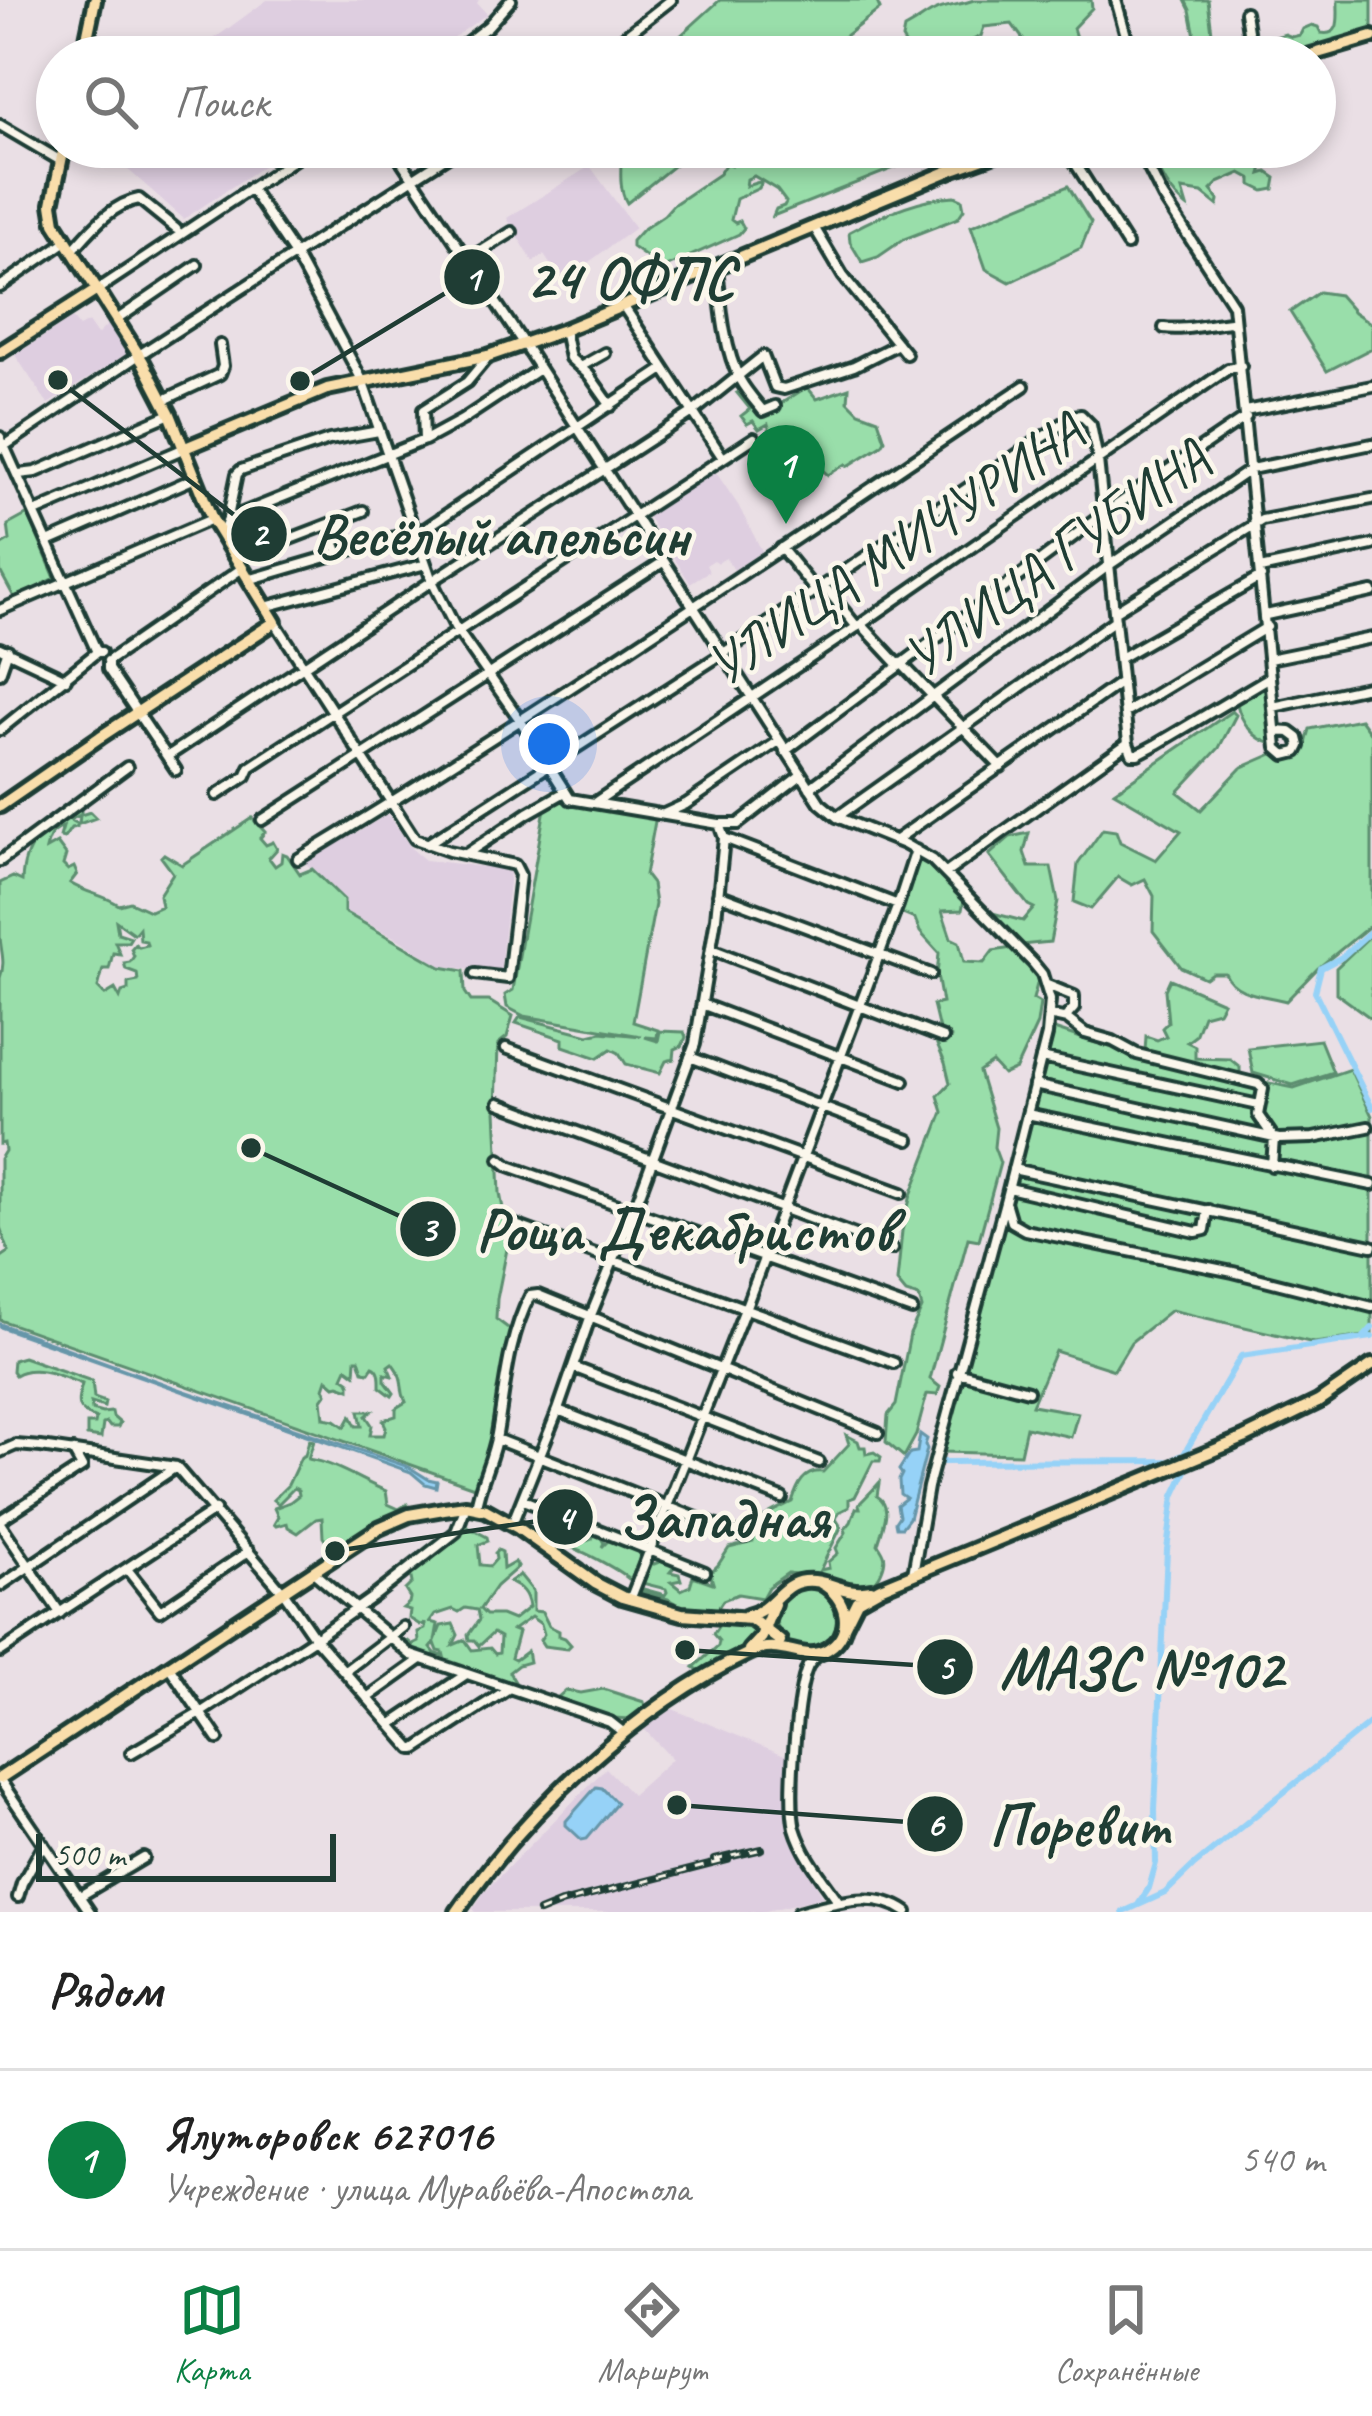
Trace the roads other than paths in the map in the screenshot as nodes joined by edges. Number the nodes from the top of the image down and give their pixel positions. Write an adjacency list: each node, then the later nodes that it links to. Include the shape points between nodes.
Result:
1 (95, 0): 6 (main road)
2 (511, 0): 7 (street)
3 (671, 0): 8 (street)
4 (1116, 0): 9 (street)
5 (1245, 12): 10 (street)
6 (87, 36)
7 (475, 36)
8 (625, 36)
9 (1126, 36)
10 (1250, 36)
11 (1372, 38): 12 (main road)
12 (1336, 48)
13 (0, 125): 14 (street)
14 (36, 146)
15 (60, 168): 28 (main road, via 52,213)
16 (281, 168): 23 (street)
17 (406, 168): 22 (street)
18 (429, 168): 22 (street)
19 (949, 168): 24 (main road)
20 (1078, 168): 27 (street)
21 (1149, 168): 37 (street, via 1233,305)
22 (413, 178): 29 (street); 30 (street)
23 (250, 188): 29 (street); 34 (street)
24 (814, 227): 32 (main road); 42 (street)
25 (176, 229): 28 (street, via 131,200)
26 (512, 232): 30 (street)
27 (1127, 245)
28 (68, 247): 33 (street); 34 (main road)
29 (295, 255): 46 (street); 53 (street)
30 (467, 260): 40 (street)
31 (197, 265): 36 (street)
32 (717, 267): 35 (main road); 52 (street)
33 (0, 287)
34 (97, 290): 36 (main road); 43 (main road)
35 (625, 307): 39 (main road); 50 (street)
36 (118, 319): 46 (main road)
37 (1236, 326): 38 (street); 48 (street)
38 (1164, 328)
39 (564, 330): 40 (main road); 49 (street)
40 (523, 343): 47 (main road); 51 (street)
41 (220, 344): 56 (street, via 220,374)
42 (898, 344): 45 (street); 52 (street, via 784,389 776,388 763,356)
43 (0, 352)
44 (605, 353): 49 (street)
45 (906, 354)
46 (139, 355): 56 (main road); 66 (street)
47 (488, 356): 53 (main road); 65 (street, via 467,382 423,410)
48 (1241, 366): 61 (street); 71 (street, УЛИЦА МИЧУРИНА)
49 (580, 367): 57 (street)
50 (664, 369): 57 (street); 59 (street)
51 (539, 370): 62 (street); 65 (street)
52 (739, 374): 58 (street, via 763,411); 59 (street)
53 (362, 380): 63 (street); 68 (main road)
54 (1024, 386): 89 (street)
55 (1372, 386): 61 (street)
56 (164, 400): 60 (main road)
57 (610, 406): 62 (street)
58 (775, 406)
59 (693, 412): 70 (street); 73 (street)
60 (170, 414): 68 (main road); 74 (street)
61 (1246, 414): 72 (street); 79 (street)
62 (576, 428): 73 (street); 85 (street)
63 (380, 431): 69 (street); 81 (street, via 241,470)
64 (754, 438): 70 (street)
65 (424, 440): 69 (street)
66 (1, 444): 74 (street)
67 (1372, 444): 72 (street, УЛИЦА ГУБИНА)
68 (184, 448): 75 (main road); 78 (street)
69 (388, 455): 81 (street); 85 (street)
70 (723, 458): 80 (street)
71 (1098, 460): 79 (street); 98 (street, via 1087,419 1067,419); 106 (street, УЛИЦА МИЧУРИНА)
72 (1251, 469): 83 (street); 93 (street, УЛИЦА ГУБИНА)
73 (604, 470): 80 (street); 97 (street)
74 (19, 474): 78 (street)
75 (195, 478): 82 (main road); 86 (street)
76 (1372, 499): 83 (street)
77 (363, 511): 84 (street)
78 (35, 512): 86 (street)
79 (1102, 515): 93 (street); 115 (street)
80 (634, 517): 91 (street); 108 (street)
81 (228, 518): 87 (street)
82 (212, 519): 87 (main road); 96 (street)
83 (1256, 525): 95 (street); 103 (street)
84 (328, 526): 90 (street); 94 (street, via 256,547)
85 (415, 532): 90 (street); 92 (street)
86 (48, 542): 96 (street)
87 (225, 542): 94 (main road)
88 (1372, 545): 95 (street)
89 (781, 548): 98 (street); 101 (street)
90 (339, 554): 94 (street)
91 (663, 562): 101 (street); 118 (street)
92 (427, 564): 97 (street); 100 (street)
93 (1108, 566): 103 (street); 123 (street, УЛИЦА ГУБИНА)
94 (241, 569): 100 (main road); 112 (street)
95 (1261, 573): 104 (street); 113 (street)
96 (67, 580): 102 (street); 112 (street)
97 (432, 580): 108 (street); 116 (street)
98 (820, 588): 106 (street); 111 (street)
99 (1372, 592): 104 (street)
100 (266, 607): 105 (main road)
101 (692, 608): 111 (street); 130 (street)
102 (0, 610)
103 (1115, 615): 113 (street); 132 (street)
104 (1266, 615): 107 (street)
105 (275, 622): 116 (street); 126 (main road)
106 (859, 626): 115 (street); 124 (street, УЛИЦА МИЧУРИНА)
107 (1267, 627): 114 (street); 128 (street)
108 (458, 631): 118 (street); 127 (street)
109 (1372, 638): 114 (street)
110 (4, 649): 117 (street); 120 (street)
111 (722, 654): 124 (street); 139 (street)
112 (103, 655): 120 (street); 126 (street)
113 (1120, 658): 121 (street)
114 (1269, 658): 119 (street)
115 (900, 664): 123 (street); 135 (street)
116 (304, 665): 127 (street); 137 (street)
117 (0, 674)
118 (489, 675): 130 (street); 138 (street)
119 (1270, 676): 125 (street); 136 (street, via 1138,754)
120 (66, 680): 131 (street)
121 (1122, 681): 128 (street); 141 (street)
122 (1372, 686): 125 (street)
123 (932, 695): 132 (street); 144 (street, УЛИЦА ГУБИНА)
124 (752, 698): 135 (street); 148 (street, УЛИЦА МИЧУРИНА)
125 (1273, 707): 134 (street)
126 (139, 711): 137 (street); 149 (main road)
127 (332, 712): 138 (street); 146 (street)
128 (1125, 712): 136 (street)
129 (0, 718): 131 (street)
130 (520, 720): 139 (street); 147 (street)
131 (11, 722): 133 (street)
132 (963, 727): 141 (street); 151 (street)
133 (0, 730)
134 (1276, 731)
135 (782, 746): 143 (street); 150 (street)
136 (1128, 746): 161 (street)
137 (168, 756): 142 (street)
138 (363, 757): 147 (street); 152 (street)
139 (549, 765): 145 (street); 156 (street)
140 (127, 767): 160 (street)
141 (1001, 767): 155 (street)
142 (176, 770)
143 (801, 775): 144 (street); 153 (street, via 738,824)
144 (810, 788): 151 (street)
145 (565, 792): 148 (street); 158 (street)
146 (217, 795)
147 (392, 802): 156 (street); 159 (street)
148 (596, 802): 150 (street)
149 (0, 806)
150 (663, 814): 153 (street)
151 (837, 817): 155 (street)
152 (262, 820)
153 (718, 824): 154 (street)
154 (724, 838): 162 (street); 163 (street)
155 (896, 840): 157 (street)
156 (428, 844): 158 (street)
157 (916, 850): 161 (street); 163 (street)
158 (466, 854): 166 (street, via 515,865 520,875 508,979)
159 (298, 860)
160 (0, 861)
161 (946, 872): 168 (street)
162 (718, 894): 164 (street); 165 (street)
163 (898, 904): 165 (street)
164 (711, 949): 169 (street); 170 (street)
165 (878, 955): 167 (street); 170 (street)
166 (475, 974)
167 (931, 974)
168 (1046, 985): 171 (street); 172 (street, via 1074,996)
169 (703, 1004): 175 (street); 176 (street)
170 (858, 1006): 173 (street); 175 (street)
171 (1049, 1015): 172 (street); 177 (street)
172 (1065, 1018): 181 (street, via 1137,1054 1255,1082 1262,1089)
173 (943, 1038)
174 (506, 1048): 183 (street)
175 (840, 1056): 178 (street); 182 (street)
176 (690, 1057): 182 (street); 183 (street)
177 (1041, 1058): 179 (street); 181 (street)
178 (904, 1081)
179 (1034, 1085): 184 (street); 186 (street)
180 (499, 1103): 190 (street)
181 (1258, 1105): 186 (street)
182 (821, 1106): 187 (street); 188 (street)
183 (672, 1108): 188 (street); 190 (street)
184 (1027, 1114): 191 (street); 192 (street)
185 (1368, 1126): 186 (street)
186 (1273, 1137): 191 (street)
187 (910, 1140)
188 (801, 1157): 195 (street); 197 (street)
189 (500, 1159): 198 (street)
190 (653, 1159): 197 (street); 198 (street)
191 (1273, 1166): 193 (street)
192 (1013, 1169): 194 (street); 199 (street)
193 (1372, 1185)
194 (1009, 1188): 196 (street); 199 (street, via 1196,1232 1205,1230)
195 (902, 1193)
196 (1005, 1204): 205 (street, via 1011,1222 1025,1230); 213 (street)
197 (782, 1208): 202 (street); 203 (street)
198 (634, 1210): 203 (street); 204 (street)
199 (1208, 1210): 201 (street)
200 (513, 1224): 204 (street)
201 (1372, 1246)
202 (892, 1249)
203 (764, 1256): 206 (street); 207 (street)
204 (614, 1260): 206 (street); 208 (street)
205 (1372, 1307)
206 (745, 1309): 209 (street); 212 (street)
207 (913, 1310)
208 (590, 1315): 211 (street); 212 (street); 218 (street, via 530,1296 509,1354)
209 (894, 1363)
210 (1372, 1364): 239 (main road, via 1244,1438)
211 (573, 1367): 215 (street); 216 (street)
212 (721, 1370): 216 (street); 217 (street)
213 (957, 1372): 214 (street); 239 (street)
214 (1028, 1391)
215 (558, 1410): 221 (street); 222 (street)
216 (703, 1417): 222 (street); 223 (street)
217 (878, 1433)
218 (496, 1438): 221 (street); 228 (street)
219 (73, 1451): 220 (street, via 16,1445); 224 (street); 230 (street, via 82,1468)
220 (0, 1452)
221 (540, 1455): 226 (street); 227 (street)
222 (686, 1460): 225 (street); 227 (street)
223 (819, 1462)
224 (176, 1467): 229 (street); 235 (street)
225 (782, 1498)
226 (522, 1500): 231 (street); 233 (street)
227 (668, 1505): 232 (street); 233 (street)
228 (471, 1507): 231 (main road); 237 (main road, via 392,1521); 246 (street, via 456,1532)
229 (215, 1510): 234 (street); 236 (street)
230 (0, 1521): 235 (street)
231 (512, 1524): 244 (main road)
232 (746, 1537)
233 (650, 1550): 238 (street); 244 (street)
234 (249, 1551): 236 (street, via 160,1611); 243 (street)
235 (30, 1567): 241 (street); 247 (street)
236 (127, 1569): 247 (street)
237 (313, 1572): 243 (main road); 246 (street)
238 (705, 1572)
239 (913, 1574): 242 (main road)
240 (821, 1583): 242 (main road, via 850,1592); 245 (main road, via 798,1582); 251 (main road, via 842,1601)
241 (0, 1586)
242 (880, 1588): 251 (main road, via 857,1601)
243 (284, 1593): 253 (street); 259 (main road)
244 (630, 1600): 248 (main road)
245 (776, 1601): 248 (main road); 250 (main road); 254 (main road, via 772,1621)
246 (355, 1609): 252 (street); 253 (street)
247 (60, 1613): 256 (street)
248 (733, 1617): 250 (main road)
249 (403, 1627): 252 (street)
250 (765, 1627): 254 (main road); 257 (main road)
251 (844, 1627): 255 (main road)
252 (388, 1636): 258 (street); 260 (street)
253 (315, 1638): 260 (street); 265 (street)
254 (787, 1646): 255 (main road); 257 (main road); 262 (street, via 803,1666)
255 (825, 1650): 262 (street, via 809,1664)
256 (0, 1652)
257 (742, 1656): 267 (main road)
258 (421, 1660): 261 (street); 264 (street)
259 (170, 1668): 265 (street); 270 (main road)
260 (345, 1671): 264 (street)
261 (465, 1675): 263 (street); 266 (street)
262 (803, 1685): 275 (street, via 794,1825)
263 (508, 1689): 266 (street, via 416,1749); 267 (street)
264 (367, 1698): 266 (street)
265 (200, 1713): 268 (street); 269 (street)
266 (392, 1724)
267 (624, 1733): 277 (main road, via 513,1840)
268 (218, 1739)
269 (131, 1753)
270 (0, 1779): 271 (street)
271 (44, 1843): 273 (street); 274 (street)
272 (144, 1858): 273 (street)
273 (80, 1896): 276 (street)
274 (18, 1897)
275 (839, 1901): 278 (street); 279 (street, via 885,1901)
276 (90, 1912)
277 (457, 1912)
278 (798, 1912)
279 (907, 1912)

